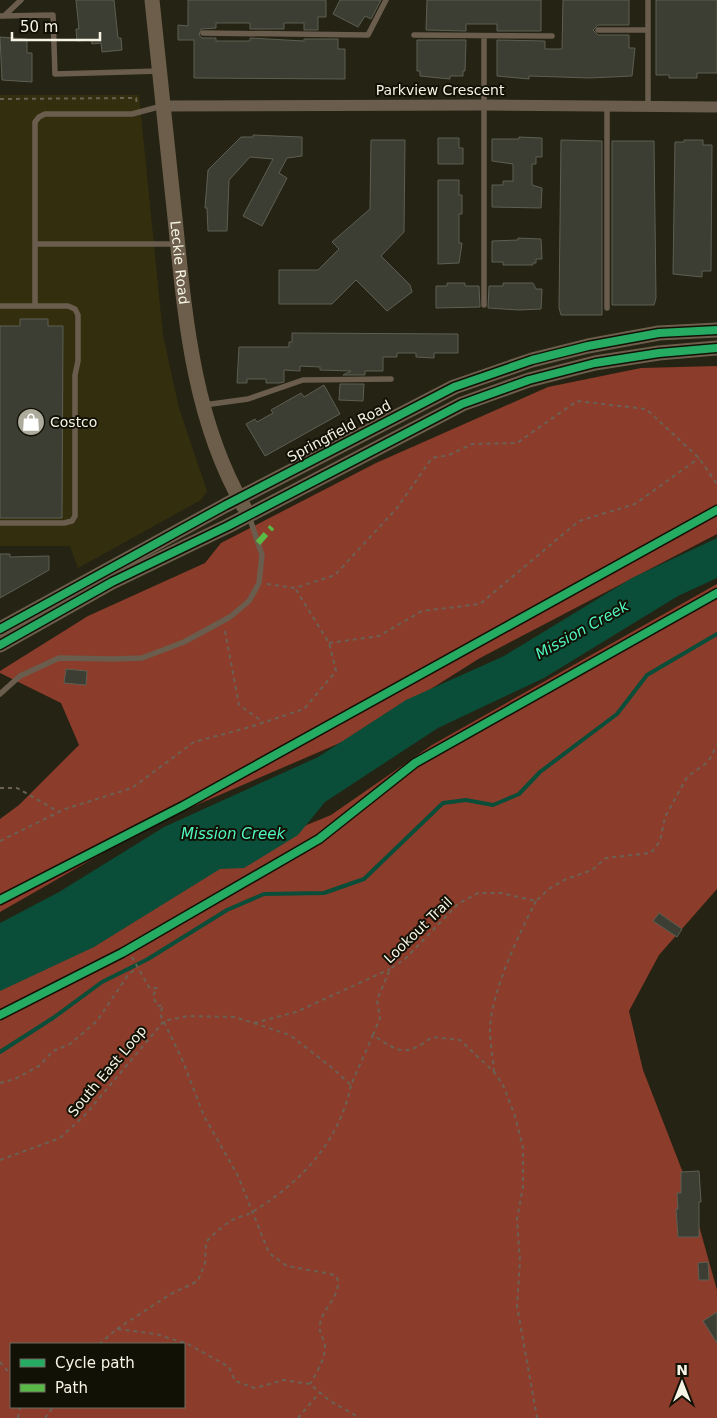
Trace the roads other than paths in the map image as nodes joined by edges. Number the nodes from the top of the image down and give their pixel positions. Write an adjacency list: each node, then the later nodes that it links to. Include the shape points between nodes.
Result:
1 (21, 0): 5 (lane)
2 (152, 0): 12 (main road, Leckie Road)
3 (386, 0): 8 (lane, via 368,35)
4 (648, 0): 7 (lane)
5 (2, 16): 12 (lane, via 53,15 55,74)
6 (598, 30): 7 (lane)
7 (648, 30): 16 (lane)
8 (203, 33)
9 (414, 35): 10 (lane)
10 (484, 36): 11 (lane); 13 (lane)
11 (552, 36)
12 (160, 71): 14 (main road, Leckie Road)
13 (484, 105): 14 (street, Parkview Crescent); 15 (street, Parkview Crescent); 20 (lane)
14 (163, 106): 18 (lane, via 137,112 45,114 38,117 35,122); 19 (main road, Leckie Road)
15 (607, 106): 16 (street, Parkview Crescent); 23 (lane)
16 (648, 106): 17 (street, Parkview Crescent)
17 (717, 107)
18 (35, 244): 19 (lane); 22 (lane)
19 (178, 244): 27 (main road, Leckie Road, via 187,336)
20 (484, 305)
21 (0, 306): 22 (lane)
22 (35, 306): 30 (lane, via 68,306 78,315 75,516 64,524)
23 (607, 308)
24 (717, 330): 28 (main road, Springfield Road, via 659,333 588,346 532,360 454,387)
25 (717, 348): 29 (main road, via 595,363 529,380 462,404)
26 (391, 379): 27 (lane, via 303,380 248,399)
27 (202, 406): 28 (main road, Leckie Road)
28 (239, 498): 29 (main road, Leckie Road); 31 (main road, Springfield Road)
29 (248, 515): 32 (main road, via 112,582); 33 (lane, via 262,555 259,583 249,601 223,621 184,642 142,658 59,658 20,676)
30 (0, 524)
31 (0, 629)
32 (0, 645)
33 (0, 694)

